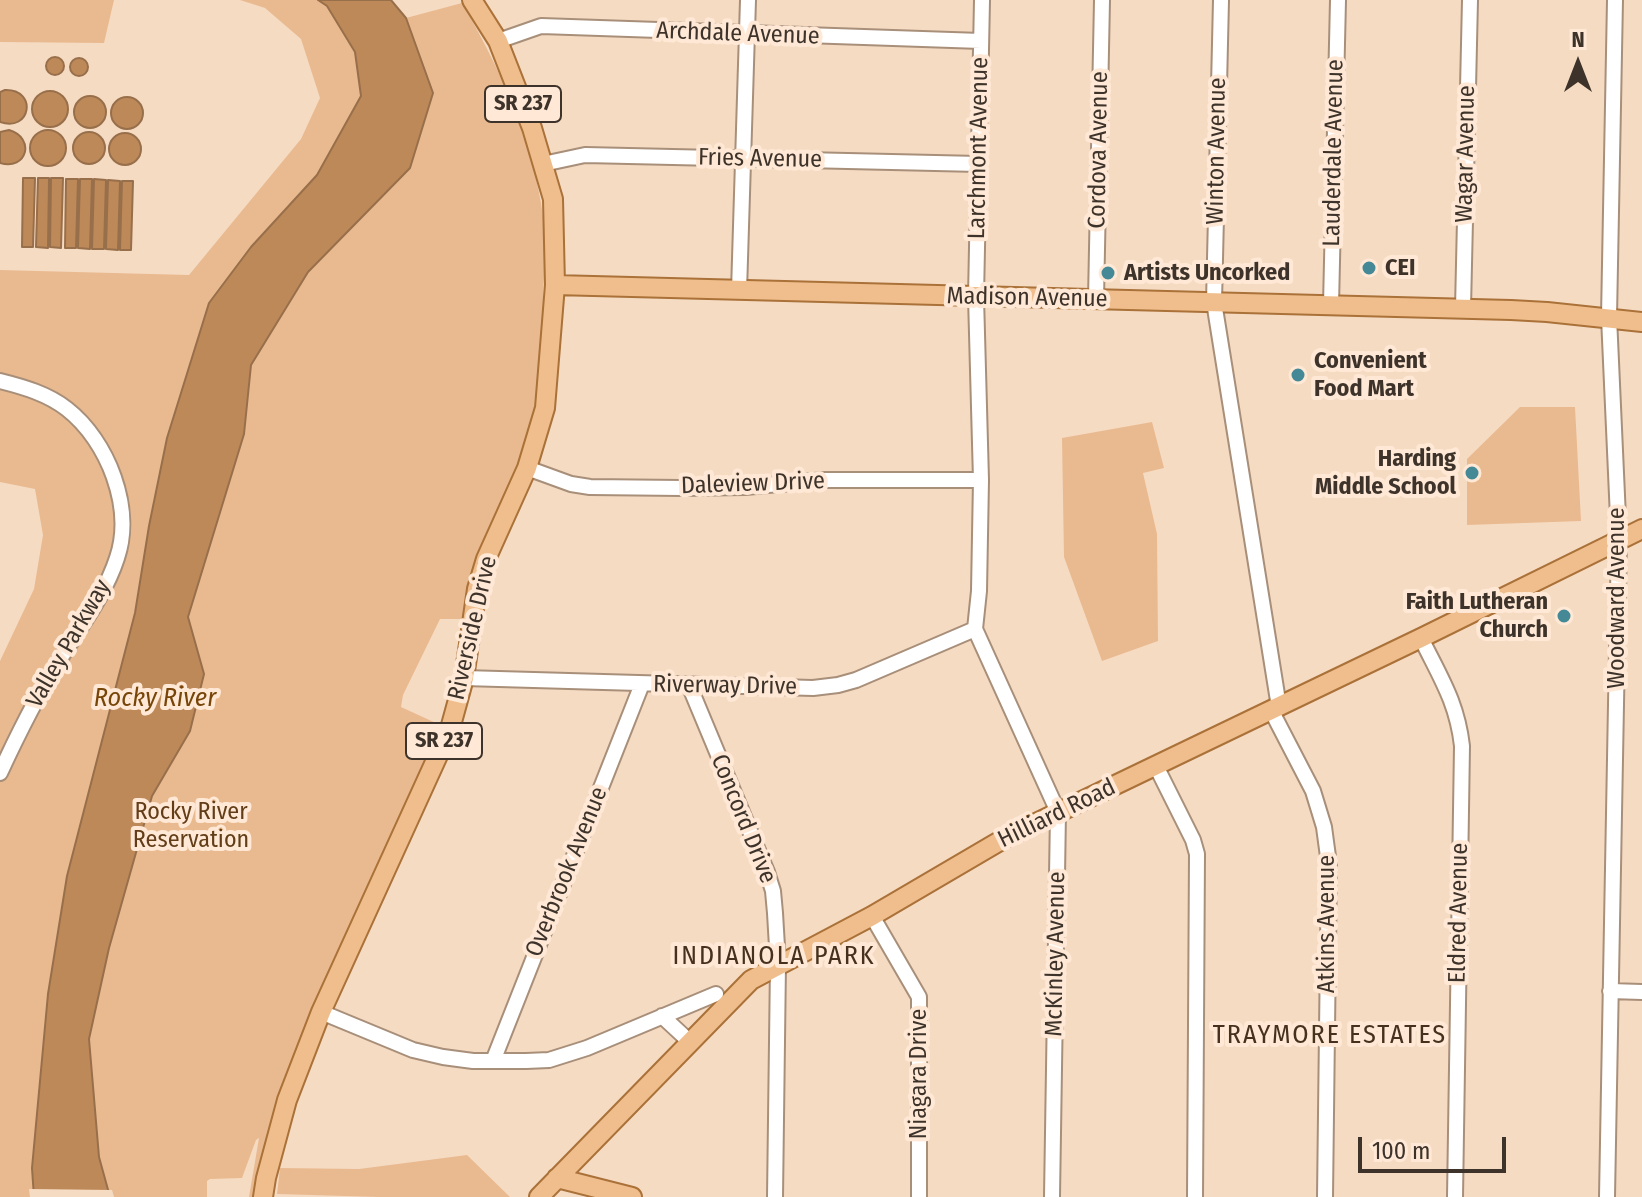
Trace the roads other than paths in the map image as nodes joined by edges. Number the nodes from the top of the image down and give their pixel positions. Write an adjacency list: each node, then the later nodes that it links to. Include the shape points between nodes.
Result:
1 (472, 0): 10 (main road, Riverside Drive / SR 237)
2 (748, 0): 9 (street)
3 (982, 0): 11 (street, Larchmont Avenue)
4 (1102, 0): 18 (street, Cordova Avenue)
5 (1221, 0): 19 (street, Winton Avenue)
6 (1338, 0): 20 (street, Lauderdale Avenue)
7 (1470, 0): 21 (street, Wagar Avenue)
8 (1615, 0): 22 (street, Woodward Avenue)
9 (747, 34): 10 (street, Archdale Avenue, via 541,26); 11 (street, Archdale Avenue); 12 (street)
10 (498, 41): 13 (main road, Riverside Drive / SR 237)
11 (981, 41): 14 (street, Larchmont Avenue)
12 (744, 159): 13 (street, Fries Avenue, via 585,155); 14 (street, Fries Avenue); 16 (street)
13 (543, 164): 15 (main road, Riverside Drive / SR 237, via 553,199)
14 (979, 164): 17 (street, Larchmont Avenue)
15 (555, 285): 16 (main road, Madison Avenue); 25 (main road, Riverside Drive / SR 237, via 545,408)
16 (739, 291): 17 (main road, Madison Avenue)
17 (976, 297): 18 (main road, Madison Avenue); 26 (street)
18 (1096, 299): 19 (main road, Madison Avenue)
19 (1214, 302): 20 (main road, Madison Avenue); 34 (street, Atkins Avenue)
20 (1331, 305): 21 (main road, Madison Avenue)
21 (1463, 308): 22 (main road, Madison Avenue)
22 (1609, 317): 23 (main road, Madison Avenue); 28 (street, Woodward Avenue)
23 (1642, 322)
24 (0, 381): 36 (street, Valley Parkway, via 46,396 95,437 115,479 122,527 118,556 105,587 26,717)
25 (527, 468): 26 (street, Daleview Drive, via 590,487); 31 (main road, Riverside Drive / SR 237, via 486,559)
26 (981, 480): 29 (street)
27 (1642, 529): 28 (main road, Hilliard Road)
28 (1619, 540): 30 (main road, Hilliard Road); 40 (street, Woodward Avenue)
29 (975, 629): 33 (street, Riverway Drive, via 838,685); 37 (street, McKinley Avenue)
30 (1421, 638): 34 (main road, Hilliard Road); 56 (street, Eldred Avenue, via 1456,711 1462,746)
31 (464, 678): 32 (street, Riverway Drive); 43 (main road, Riverside Drive / SR 237, via 450,729)
32 (642, 684): 33 (street, Riverway Drive); 46 (street, Overbrook Avenue)
33 (689, 685): 39 (street, Concord Drive, via 767,872)
34 (1275, 708): 35 (main road, Hilliard Road); 55 (street, Atkins Avenue, via 1313,791 1329,864)
35 (1156, 766): 37 (main road, Hilliard Road); 54 (street, via 1197,854)
36 (0, 773)
37 (1058, 812): 38 (main road, Hilliard Road); 53 (street, McKinley Avenue)
38 (872, 916): 39 (main road, Hilliard Road); 52 (street, Niagara Drive, via 919,997)
39 (778, 964): 45 (main road, Hilliard Road, via 751,980); 51 (street, Concord Drive)
40 (1610, 991): 41 (street); 57 (street, Woodward Avenue)
41 (1642, 992)
42 (716, 994): 44 (street)
43 (321, 1012): 46 (street, via 413,1050); 48 (main road, Riverside Drive / SR 237, via 287,1100)
44 (662, 1016): 45 (street); 46 (street, via 549,1060)
45 (690, 1042): 47 (main road, Hilliard Road)
46 (493, 1061)
47 (557, 1178): 49 (main road, Hilliard Road); 50 (main road)
48 (263, 1197)
49 (539, 1197)
50 (632, 1197)
51 (775, 1197)
52 (919, 1197)
53 (1052, 1197)
54 (1195, 1197)
55 (1325, 1197)
56 (1455, 1197)
57 (1607, 1197)

